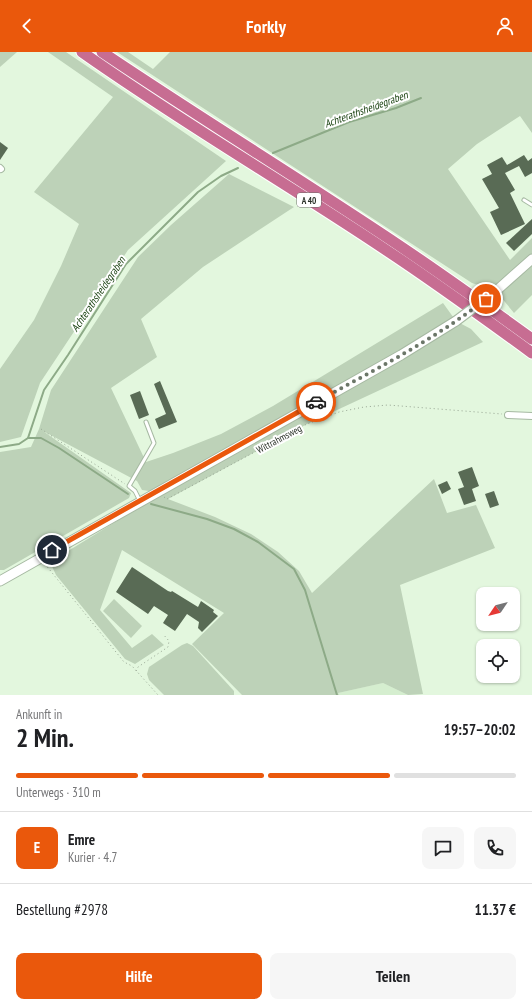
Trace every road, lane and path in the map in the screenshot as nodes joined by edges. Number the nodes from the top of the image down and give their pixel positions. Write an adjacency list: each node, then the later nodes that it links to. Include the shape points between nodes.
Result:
1 (82, 52): 7 (highway, A 40, via 386,250)
2 (102, 52): 6 (highway, A 40, via 390,240)
3 (524, 200): 4 (lane)
4 (532, 205)
5 (532, 259): 13 (main road, bridge, via 496,291 456,321)
6 (532, 339)
7 (532, 353)
8 (508, 415): 9 (street); 13 (path, Wittrahmsweg, via 388,405 339,412 307,424 167,499)
9 (532, 416)
10 (146, 422): 12 (lane, via 154,443)
11 (41, 430): 12 (path)
12 (129, 486): 14 (lane)
13 (157, 492): 14 (main road)
14 (140, 501): 15 (main road)
15 (40, 557): 16 (main road); 18 (path, via 124,662 132,666)
16 (0, 581)
17 (164, 634): 18 (path, via 169,641 168,647 138,667)
18 (136, 672): 19 (path)
19 (158, 695)

